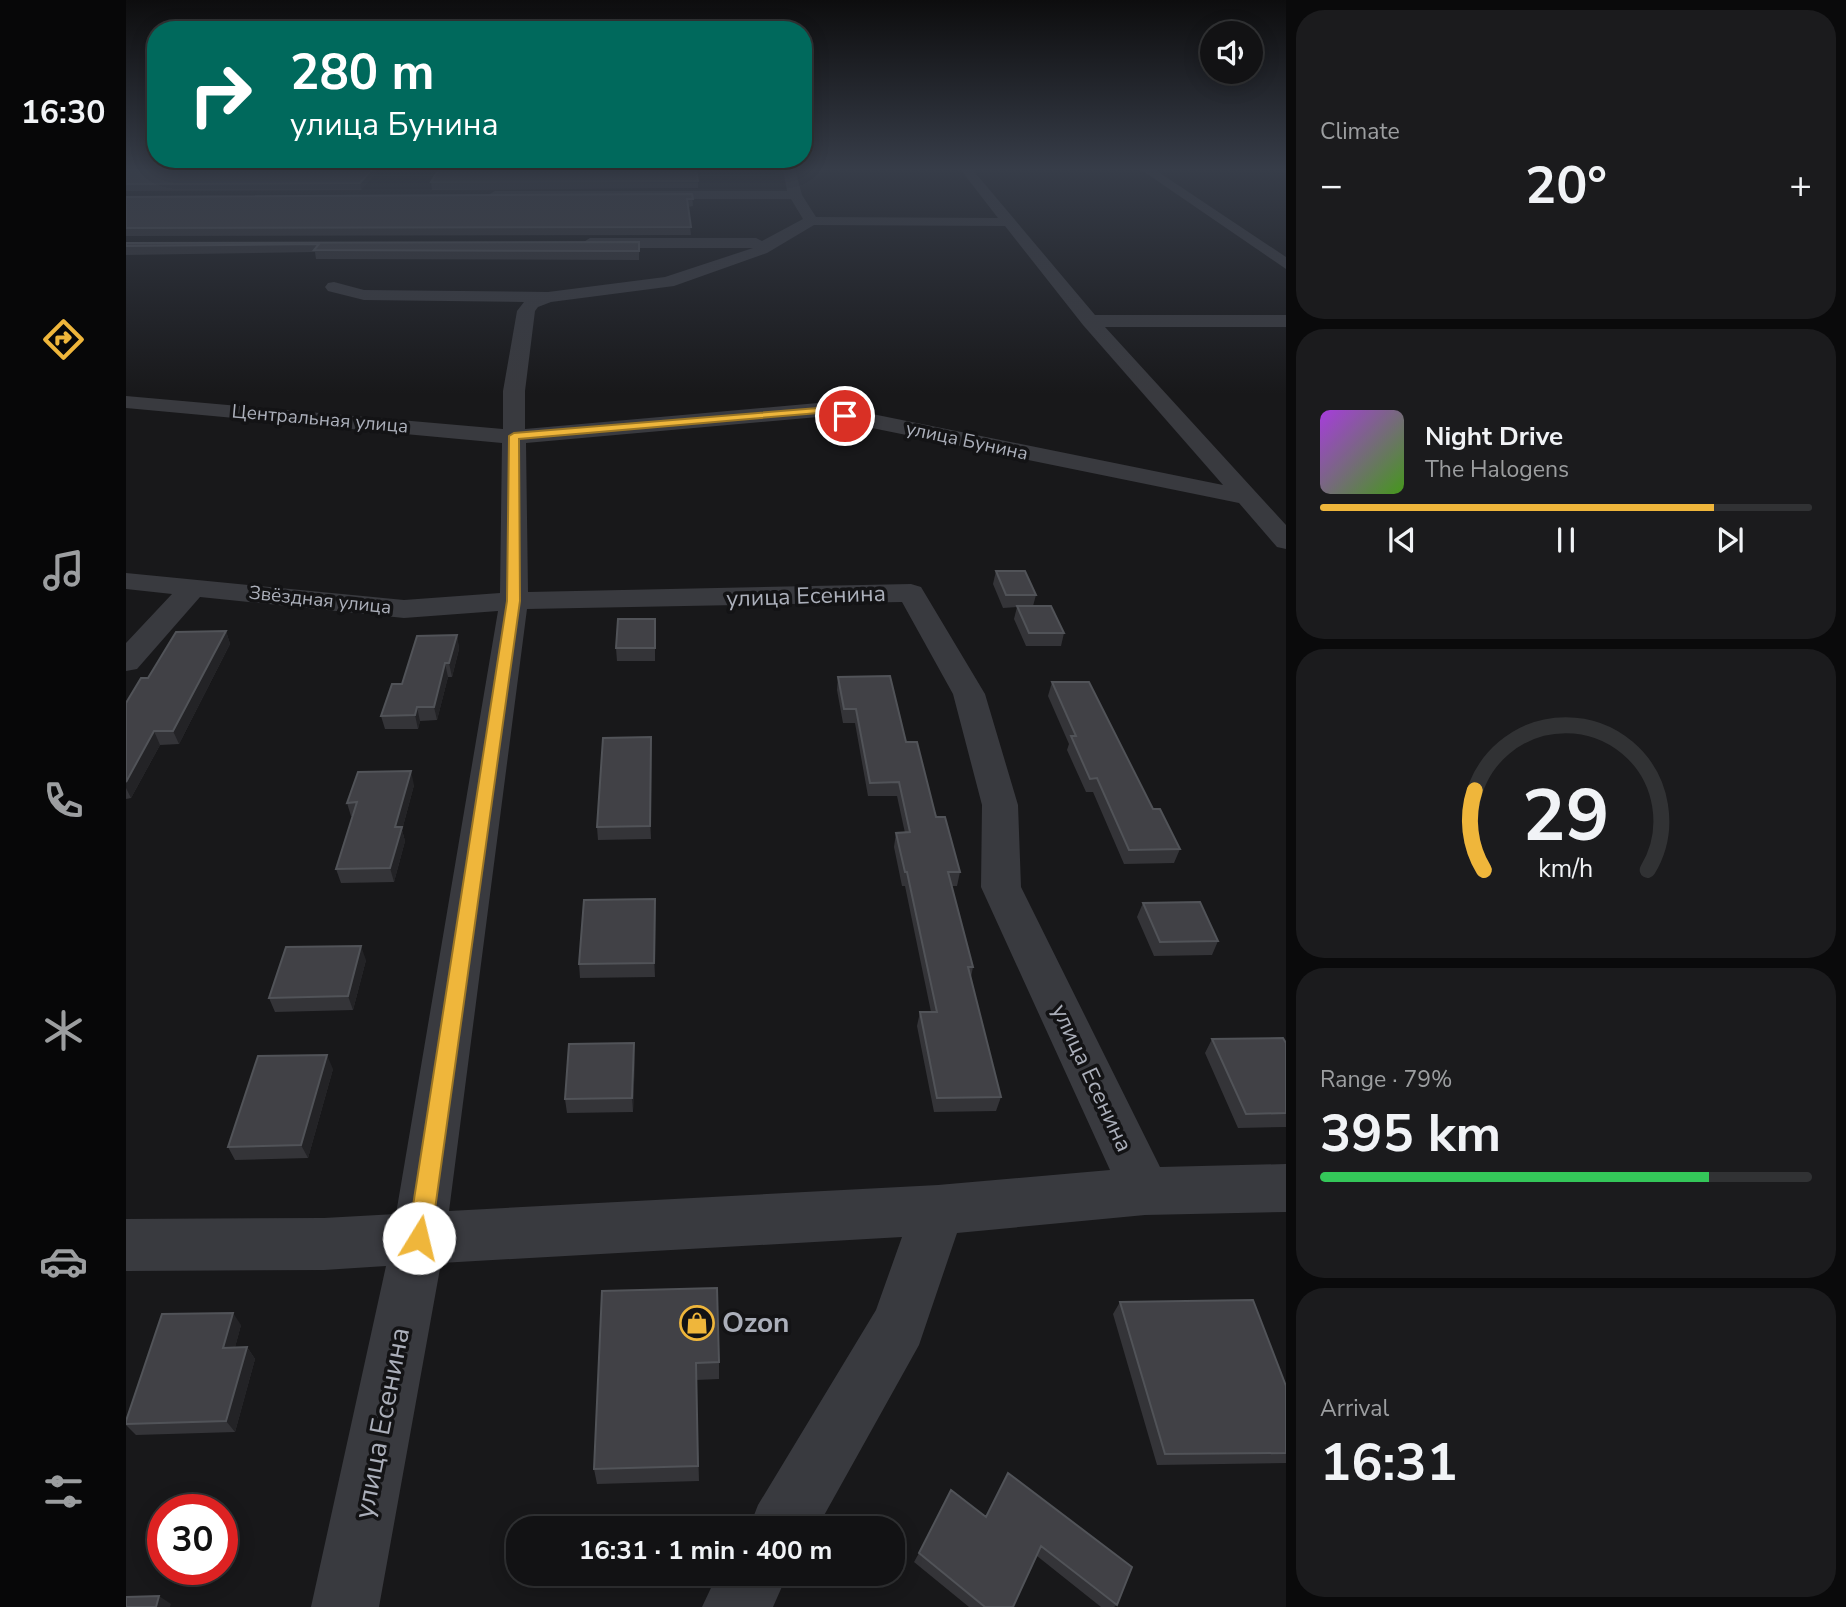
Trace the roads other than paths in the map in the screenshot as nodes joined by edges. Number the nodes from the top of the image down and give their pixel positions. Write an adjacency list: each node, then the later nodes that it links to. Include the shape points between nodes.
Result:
1 (770, 244): 9 (street, via 743,258 668,282)
2 (1028, 244): 10 (street)
3 (1258, 244): 6 (street)
4 (1260, 244): 5 (street)
5 (1286, 254)
6 (1286, 264)
7 (334, 287): 8 (street, via 364,295)
8 (479, 296): 9 (street); 9 (street)
9 (537, 304): 13 (street, улица Есенина, via 514,391)
10 (1090, 321): 11 (street); 14 (street)
11 (1286, 321)
12 (126, 402): 13 (street, Центральная улица)
13 (514, 436): 14 (street, улица Бунина, via 818,411); 18 (street, улица Есенина)
14 (1250, 498): 15 (street)
15 (1286, 541)
16 (126, 581): 17 (street, Звёздная улица)
17 (193, 588): 18 (street, Звёздная улица, via 404,609); 19 (street)
18 (514, 601): 21 (street, улица Есенина, via 911,593 969,694 1000,805 1001,887); 23 (street, улица Есенина)
19 (126, 662)
20 (1286, 1188): 21 (street)
21 (1146, 1191): 22 (street)
22 (938, 1210): 23 (street); 25 (street, via 899,1325)
23 (419, 1238): 24 (street, via 324,1244); 27 (street, улица Есенина)
24 (126, 1245)
25 (788, 1516)
26 (748, 1586): 28 (street)
27 (345, 1607)
28 (736, 1607)

